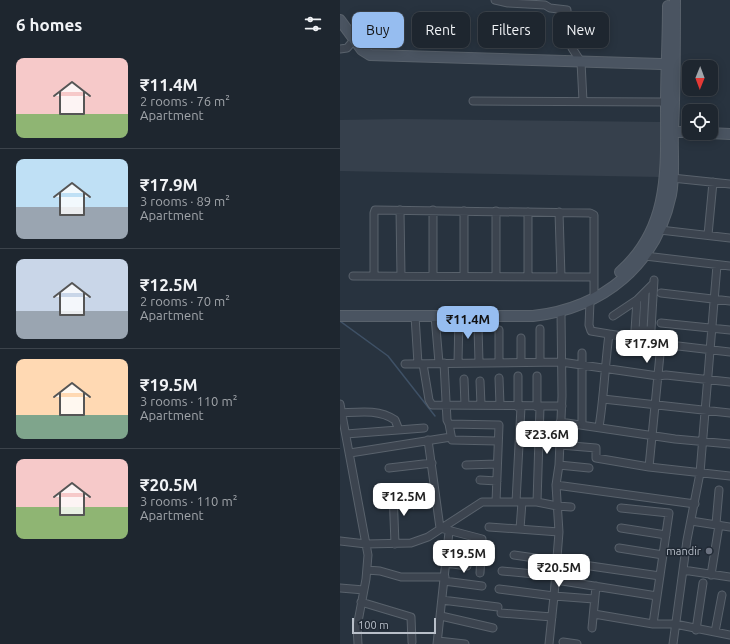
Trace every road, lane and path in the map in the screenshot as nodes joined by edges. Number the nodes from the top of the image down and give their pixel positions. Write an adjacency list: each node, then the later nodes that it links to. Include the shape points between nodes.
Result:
1 (495, 0): 4 (street, via 545,5)
2 (668, 0): 13 (street)
3 (675, 0): 13 (street)
4 (567, 12)
5 (340, 20): 6 (street)
6 (352, 37)
7 (352, 42): 10 (street, via 347,48)
8 (360, 48): 11 (street, via 370,55)
9 (572, 48): 11 (street); 12 (street)
10 (340, 49)
11 (563, 62): 12 (street)
12 (581, 62): 13 (street); 15 (street)
13 (669, 65): 16 (street); 17 (street)
14 (473, 101): 15 (street)
15 (583, 101): 16 (street)
16 (666, 102): 17 (street)
17 (669, 132): 18 (street); 21 (street); 30 (street)
18 (682, 132)
19 (718, 133): 20 (street)
20 (730, 134)
21 (672, 178): 22 (street); 30 (street, via 671,193)
22 (713, 182): 23 (street); 32 (street)
23 (730, 184)
24 (400, 210): 25 (street); 37 (street, via 374,211); 39 (street)
25 (433, 210): 26 (street); 40 (street)
26 (464, 211): 27 (street); 41 (street)
27 (496, 211): 28 (street); 42 (street)
28 (528, 212): 29 (street); 43 (street)
29 (559, 212): 44 (street); 45 (street, via 593,214)
30 (661, 216): 31 (street); 48 (street, via 626,267)
31 (660, 230): 32 (street); 34 (street)
32 (708, 235): 33 (street)
33 (730, 238)
34 (645, 256): 35 (street); 48 (street, via 615,285)
35 (717, 265): 36 (street); 49 (street)
36 (730, 266)
37 (374, 275): 38 (street); 39 (street)
38 (353, 276)
39 (401, 276): 40 (street)
40 (432, 276): 41 (street)
41 (464, 276): 42 (street)
42 (496, 276): 43 (street)
43 (528, 276): 44 (street)
44 (561, 277): 45 (street)
45 (594, 277): 48 (street)
46 (645, 293): 50 (street); 64 (street); 64 (street, via 653,282)
47 (661, 293): 49 (street)
48 (593, 297): 52 (street, via 569,305 518,310); 53 (street); 66 (street, via 589,325 591,331)
49 (713, 299): 51 (street); 61 (street)
50 (637, 300): 58 (street); 64 (street, via 635,330)
51 (730, 301)
52 (340, 310)
53 (561, 312): 57 (street, via 533,316); 77 (street)
54 (340, 316): 55 (street)
55 (415, 316): 56 (street); 81 (street)
56 (435, 316): 57 (street); 78 (street)
57 (459, 316): 79 (street)
58 (613, 316)
59 (661, 323): 61 (street)
60 (478, 327): 73 (street)
61 (713, 328): 65 (street); 70 (street)
62 (540, 329): 76 (street)
63 (499, 330): 74 (street)
64 (647, 330): 68 (street)
65 (730, 330)
66 (609, 334): 68 (street); 83 (street)
67 (521, 338): 75 (street)
68 (644, 339): 69 (street)
69 (661, 344): 70 (street); 86 (street)
70 (711, 349): 71 (street); 89 (street)
71 (730, 352)
72 (582, 353): 82 (street)
73 (479, 362): 74 (street); 79 (street)
74 (499, 362): 75 (street)
75 (521, 362): 76 (street)
76 (540, 362): 77 (street)
77 (561, 362): 82 (street); 98 (street)
78 (441, 363): 79 (street); 81 (street); 97 (street)
79 (458, 363)
80 (405, 364): 81 (street)
81 (420, 364): 97 (street, via 432,405)
82 (581, 364): 83 (street); 107 (street)
83 (605, 368): 86 (street); 92 (street)
84 (518, 376): 100 (street)
85 (537, 376): 101 (street)
86 (658, 376): 89 (street); 99 (street)
87 (499, 378): 96 (street)
88 (464, 379): 94 (street)
89 (708, 380): 91 (street); 102 (street)
90 (480, 381): 95 (street)
91 (730, 382)
92 (603, 399): 99 (street); 108 (street)
93 (340, 404): 103 (street)
94 (465, 405): 95 (street); 97 (street)
95 (482, 405): 96 (street)
96 (500, 405): 100 (street)
97 (446, 406): 106 (street, via 446,420)
98 (562, 406): 101 (street); 105 (street)
99 (656, 406): 102 (street); 112 (street)
100 (519, 407): 101 (street); 135 (street)
101 (539, 407): 136 (street)
102 (705, 411): 104 (street); 116 (street)
103 (342, 413): 110 (street, via 383,414 395,420); 111 (street)
104 (730, 413)
105 (560, 422): 107 (street); 118 (street)
106 (449, 424): 113 (street); 115 (street, via 499,425)
107 (582, 425): 108 (street)
108 (599, 427): 112 (street)
109 (424, 428): 110 (street)
110 (399, 430): 111 (street)
111 (346, 434): 119 (street)
112 (652, 435): 116 (street); 124 (street)
113 (451, 437): 114 (street); 115 (street, via 452,440)
114 (428, 440): 119 (street); 120 (street)
115 (498, 441): 121 (street)
116 (703, 441): 117 (street); 127 (street)
117 (730, 444)
118 (560, 445): 123 (street); 124 (street, via 596,448 596,458)
119 (350, 453): 152 (street)
120 (432, 463): 125 (street); 145 (street)
121 (497, 464): 122 (street); 130 (street)
122 (466, 465)
123 (559, 465): 126 (street); 131 (street)
124 (649, 467): 127 (street)
125 (389, 468)
126 (590, 468)
127 (700, 473): 128 (street); 137 (street)
128 (730, 476)
129 (480, 480): 130 (street)
130 (496, 481): 134 (street)
131 (556, 485): 137 (street); 138 (street)
132 (719, 490): 142 (street)
133 (393, 491): 153 (street)
134 (496, 502): 135 (street); 145 (street, via 482,502 460,518)
135 (519, 502): 136 (street); 147 (street)
136 (537, 502): 138 (street)
137 (695, 504): 141 (street)
138 (557, 506): 139 (street); 149 (street)
139 (571, 507)
140 (621, 508): 150 (street, via 669,514)
141 (691, 521): 142 (street); 161 (street)
142 (717, 525): 143 (street); 164 (street)
143 (730, 526)
144 (489, 527): 147 (street)
145 (440, 528): 148 (street); 153 (street, via 428,537 411,543)
146 (621, 528): 150 (street)
147 (520, 529): 149 (street)
148 (449, 532): 158 (street); 163 (street, via 482,539)
149 (559, 532): 157 (street)
150 (666, 535): 155 (street)
151 (340, 542): 152 (street)
152 (366, 544): 153 (street); 160 (street)
153 (396, 544)
154 (619, 548): 155 (street)
155 (663, 555): 165 (street)
156 (514, 556): 157 (street)
157 (557, 561): 165 (street); 167 (street)
158 (446, 563): 159 (street); 168 (street)
159 (467, 566)
160 (367, 570): 168 (street, via 401,577); 174 (street)
161 (683, 570): 164 (street); 185 (street)
162 (502, 571): 167 (street)
163 (480, 573)
164 (711, 575): 166 (street)
165 (660, 576): 177 (street)
166 (730, 577)
167 (556, 578): 171 (street); 176 (street)
168 (444, 579): 170 (street); 179 (street)
169 (703, 582): 188 (street)
170 (482, 586)
171 (596, 586): 177 (street); 178 (street)
172 (340, 588): 174 (street)
173 (499, 589): 176 (street)
174 (364, 590): 180 (street)
175 (722, 595): 189 (street)
176 (554, 596): 178 (street); 183 (street)
177 (657, 596): 184 (street)
178 (594, 599): 181 (street)
179 (442, 600): 182 (street); 183 (street)
180 (361, 602): 191 (street, via 411,617); 194 (street, via 357,627)
181 (594, 614): 184 (street); 187 (street)
182 (441, 616): 186 (street); 193 (street)
183 (552, 617): 196 (street)
184 (653, 624): 185 (street)
185 (675, 624): 188 (street); 198 (street)
186 (493, 628)
187 (592, 628)
188 (696, 630): 189 (street)
189 (714, 632): 190 (street)
190 (730, 635)
191 (412, 642)
192 (563, 642): 197 (street)
193 (437, 643): 195 (street)
194 (358, 644)
195 (465, 644)
196 (549, 644)
197 (577, 644)
198 (673, 644)

